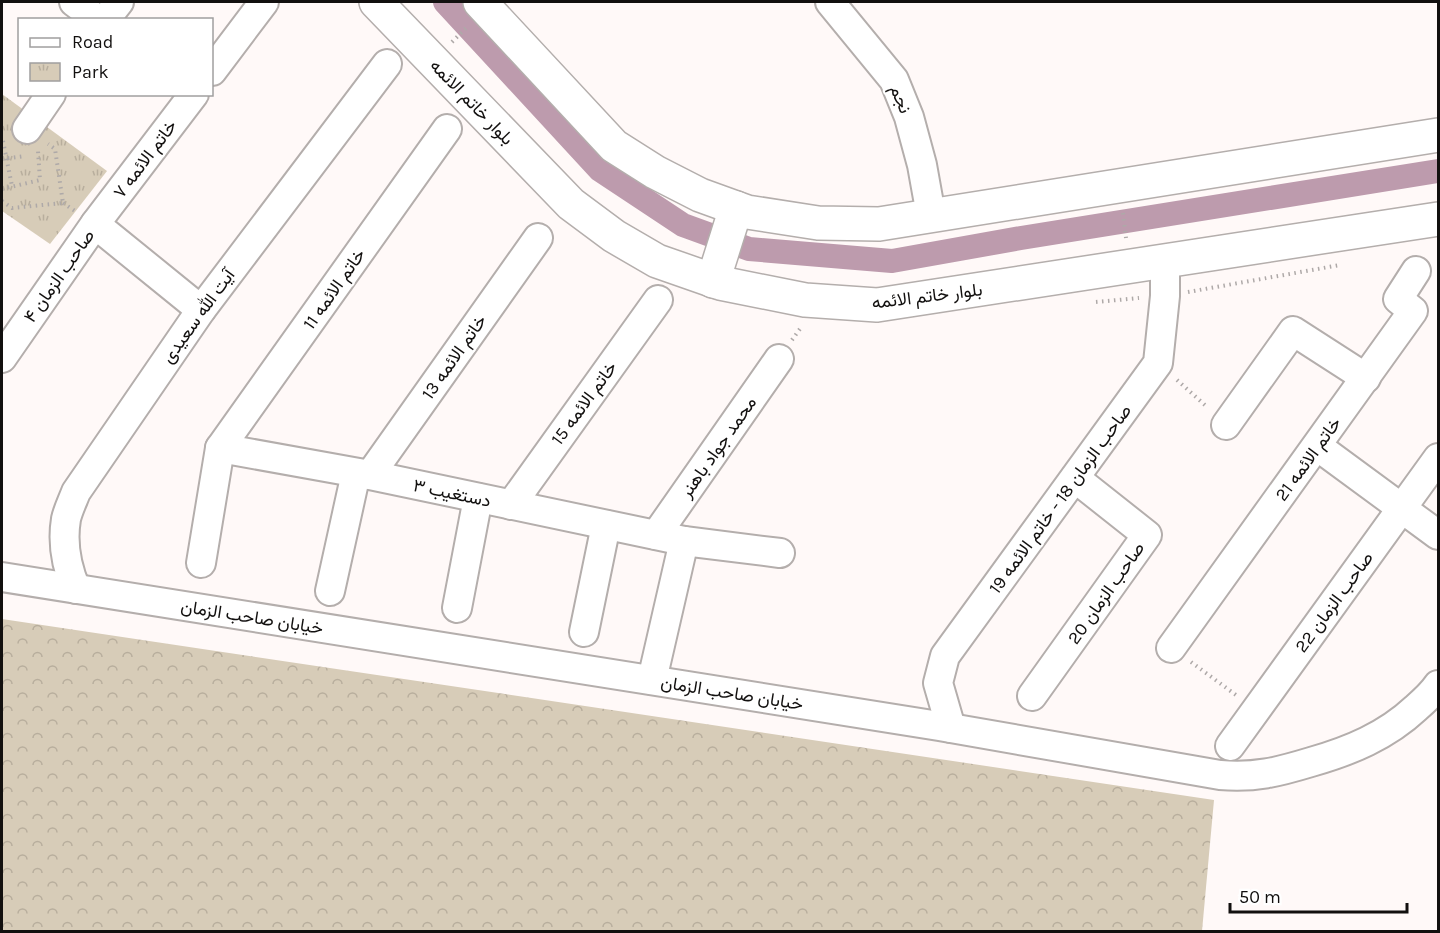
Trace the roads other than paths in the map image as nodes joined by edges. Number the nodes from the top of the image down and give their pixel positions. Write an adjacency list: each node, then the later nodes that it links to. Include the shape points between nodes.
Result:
1 (74, 2): 7 (street)
2 (119, 2): 8 (street)
3 (264, 2): 10 (street)
4 (376, 2): 23 (main road, بلوار خاتم الائمه, via 571,204 657,261)
5 (830, 2): 17 (street, نجم, via 894,80 909,117)
6 (483, 5): 16 (main road, via 614,146 655,172)
7 (95, 18)
8 (107, 18)
9 (387, 64): 25 (street, آیت الله سعیدی)
10 (213, 70)
11 (50, 96): 15 (street)
12 (192, 96): 19 (street, خاتم الائمه ۷)
13 (447, 129): 31 (street, خاتم الائمه 11)
14 (1438, 135): 17 (main road)
15 (23, 139)
16 (736, 209): 17 (main road, via 818,223 879,224); 23 (main road)
17 (931, 215)
18 (1438, 219): 21 (main road, بلوار خاتم الائمه)
19 (95, 224): 25 (street); 26 (street, صاحب الزمان ۴)
20 (538, 238): 33 (street, خاتم الائمه 13)
21 (1165, 262): 23 (main road, بلوار خاتم الائمه, via 877,305 805,300); 34 (street, صاحب الزمان 18 - خاتم الائمه 19, via 1158,363)
22 (1416, 272): 28 (street, خاتم الائمه 21, via 1398,299 1413,311)
23 (714, 280)
24 (658, 300): 36 (street, خاتم الائمه 15)
25 (201, 310): 45 (street, آیت الله سعیدی, via 76,492 66,518 66,553)
26 (2, 358)
27 (779, 359): 39 (street, محمد جواد باهنر)
28 (1366, 378): 29 (street, via 1293,331); 30 (street, خاتم الائمه 21)
29 (1226, 425)
30 (1317, 446): 37 (street); 49 (street, خاتم الائمه 21)
31 (220, 448): 33 (street, دستغیب ۳); 43 (street)
32 (1438, 458): 37 (street, صاحب الزمان 22)
33 (363, 474): 35 (street, دستغیب ۳); 46 (street)
34 (1075, 478): 52 (street, صاحب الزمان 20, via 1147,536); 53 (street, صاحب الزمان 18 - خاتم الائمه 19, via 945,656 938,683)
35 (478, 498): 36 (street, دستغیب ۳); 47 (street)
36 (511, 505): 38 (street, دستغیب ۳)
37 (1403, 509): 40 (street); 54 (street, صاحب الزمان 22)
38 (606, 525): 39 (street, دستغیب ۳); 48 (street)
39 (656, 535): 41 (street, دستغیب ۳)
40 (1438, 535)
41 (684, 541): 42 (street, دستغیب ۳); 50 (street)
42 (780, 553)
43 (201, 562)
44 (2, 577): 45 (street, خیابان صاحب الزمان)
45 (76, 589): 50 (street, خیابان صاحب الزمان)
46 (330, 591)
47 (457, 608)
48 (584, 632)
49 (1171, 648)
50 (652, 680): 53 (street, خیابان صاحب الزمان)
51 (1438, 686): 53 (street, خیابان صاحب الزمان, via 1404,720 1373,740 1275,773 1240,777)
52 (1032, 696)
53 (951, 728)
54 (1230, 746)

